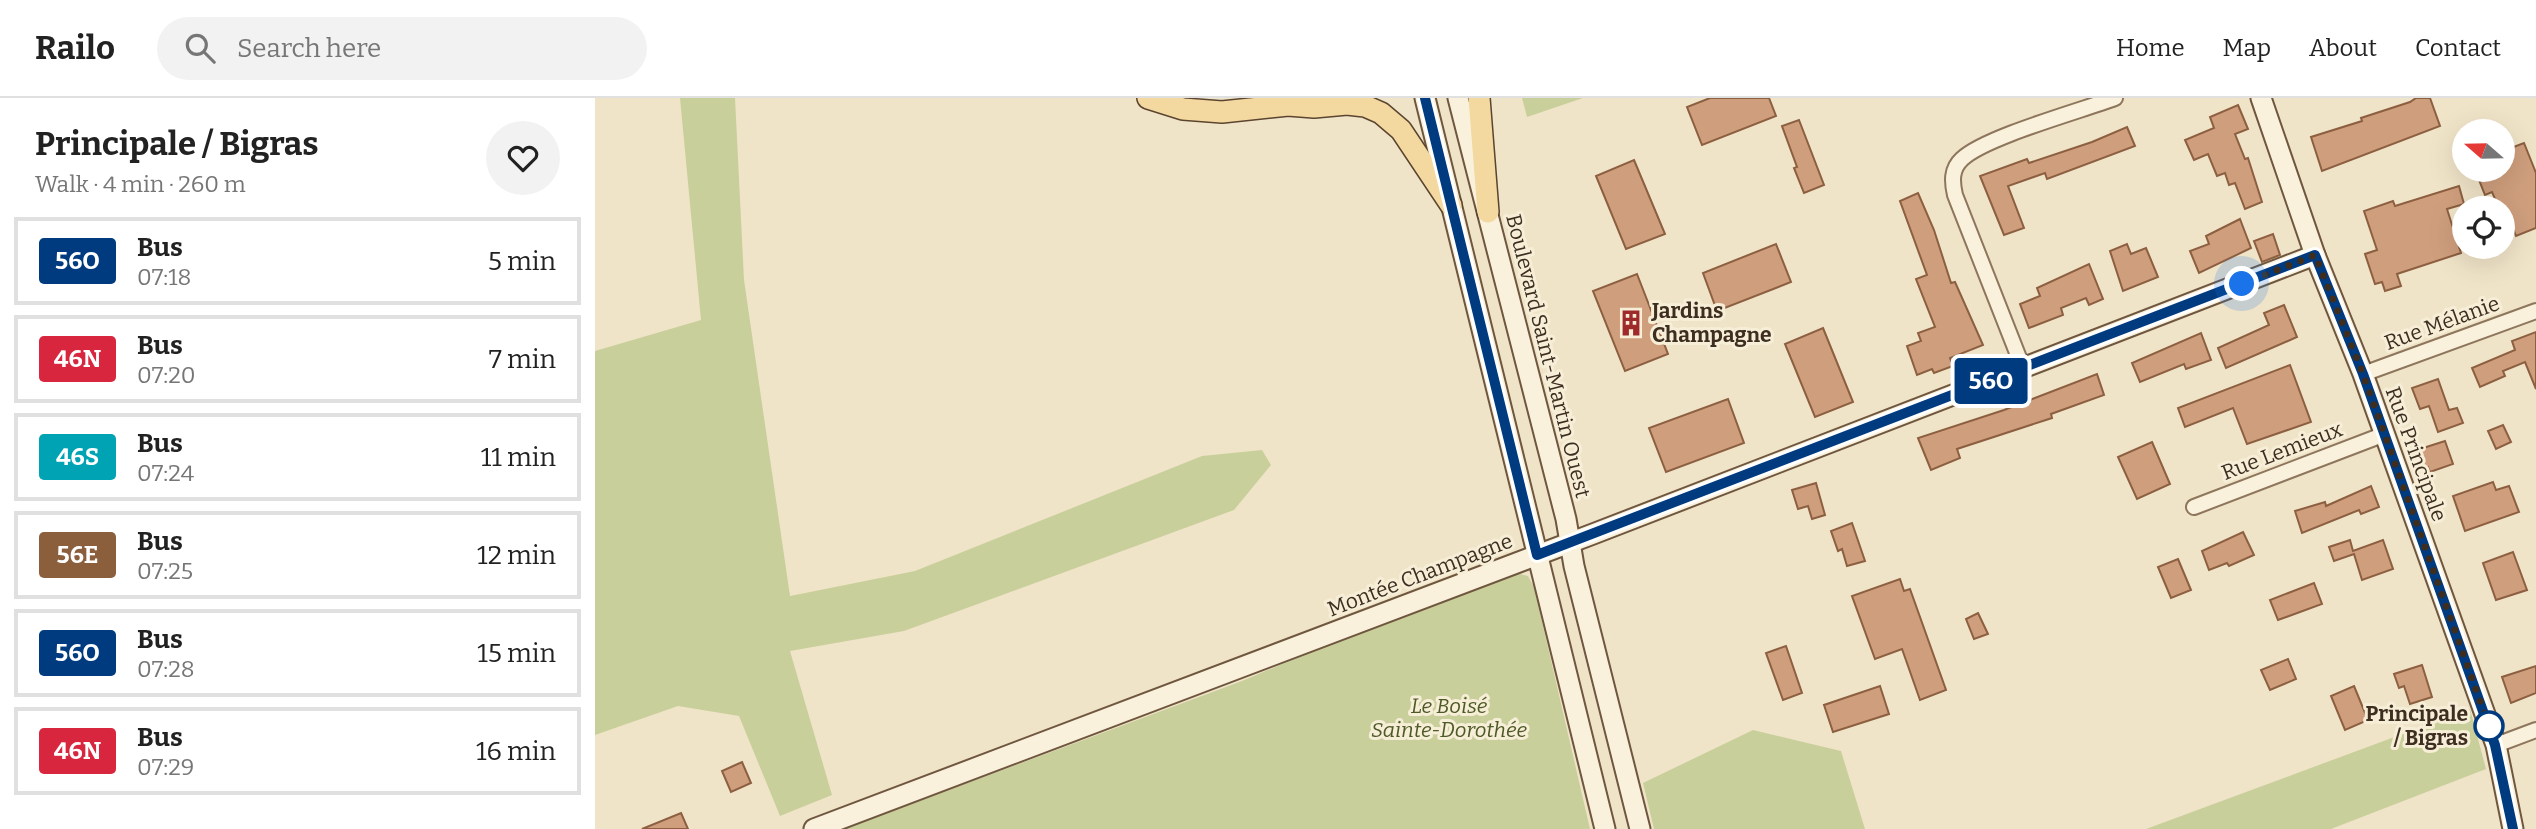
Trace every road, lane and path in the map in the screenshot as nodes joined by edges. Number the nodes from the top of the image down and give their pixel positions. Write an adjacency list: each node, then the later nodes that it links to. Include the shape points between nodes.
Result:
1 (1148, 98): 7 (main road, via 1184,109 1222,112)
2 (1425, 98): 8 (street)
3 (1458, 98): 9 (street, Boulevard Saint-Martin Ouest)
4 (1479, 98): 9 (main road)
5 (2115, 98): 12 (street, via 1980,147 1960,161 1952,178)
6 (2262, 98): 10 (street, Rue Principale)
7 (1292, 102): 8 (main road, via 1314,107 1365,106 1381,113 1401,130)
8 (1451, 205): 17 (street)
9 (1488, 212): 16 (street, Boulevard Saint-Martin Ouest)
10 (2315, 255): 12 (street, Montée Champagne); 13 (street, Rue Principale)
11 (2536, 311): 13 (street, Rue Mélanie)
12 (2022, 368): 16 (street, Montée Champagne)
13 (2363, 374): 14 (street, Rue Principale)
14 (2385, 434): 15 (street, Rue Lemieux); 19 (street, Rue Principale)
15 (2194, 507)
16 (1570, 542): 17 (street, Montée Champagne); 22 (street, Boulevard Saint-Martin Ouest)
17 (1537, 555): 20 (street, Montée Champagne); 21 (street)
18 (2536, 730): 19 (street)
19 (2495, 745): 23 (street, Rue Principale)
20 (814, 829)
21 (1605, 829)
22 (1640, 829)
23 (2513, 829)

